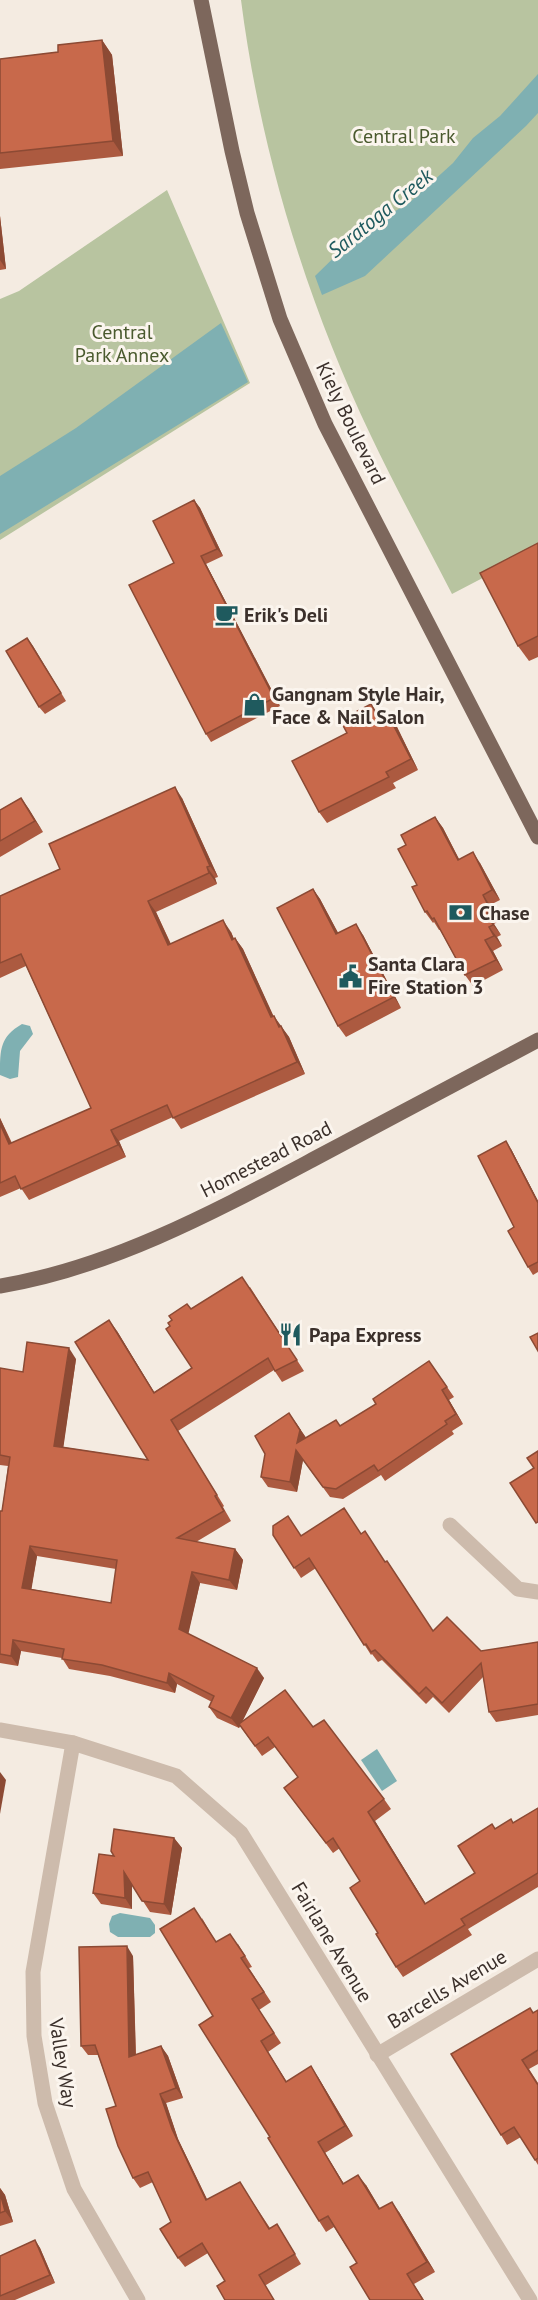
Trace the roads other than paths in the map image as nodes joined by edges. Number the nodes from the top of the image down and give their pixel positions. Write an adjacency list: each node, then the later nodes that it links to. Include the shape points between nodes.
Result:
1 (201, 0): 2 (main road, Kiely Boulevard, via 231,151 280,319 325,424)
2 (538, 837)
3 (538, 1040): 4 (main road, Homestead Road, via 234,1201 62,1273)
4 (0, 1286)
5 (450, 1525): 6 (street, via 518,1589)
6 (538, 1592)
7 (0, 1730): 8 (street, Fairlane Avenue)
8 (73, 1743): 10 (street, Fairlane Avenue, via 176,1776 241,1833); 11 (street, Valley Way, via 33,1972 34,2036 45,2103 74,2189)
9 (538, 1959): 10 (street, Barcells Avenue)
10 (377, 2055): 12 (street, Fairlane Avenue)
11 (138, 2300)
12 (530, 2300)

